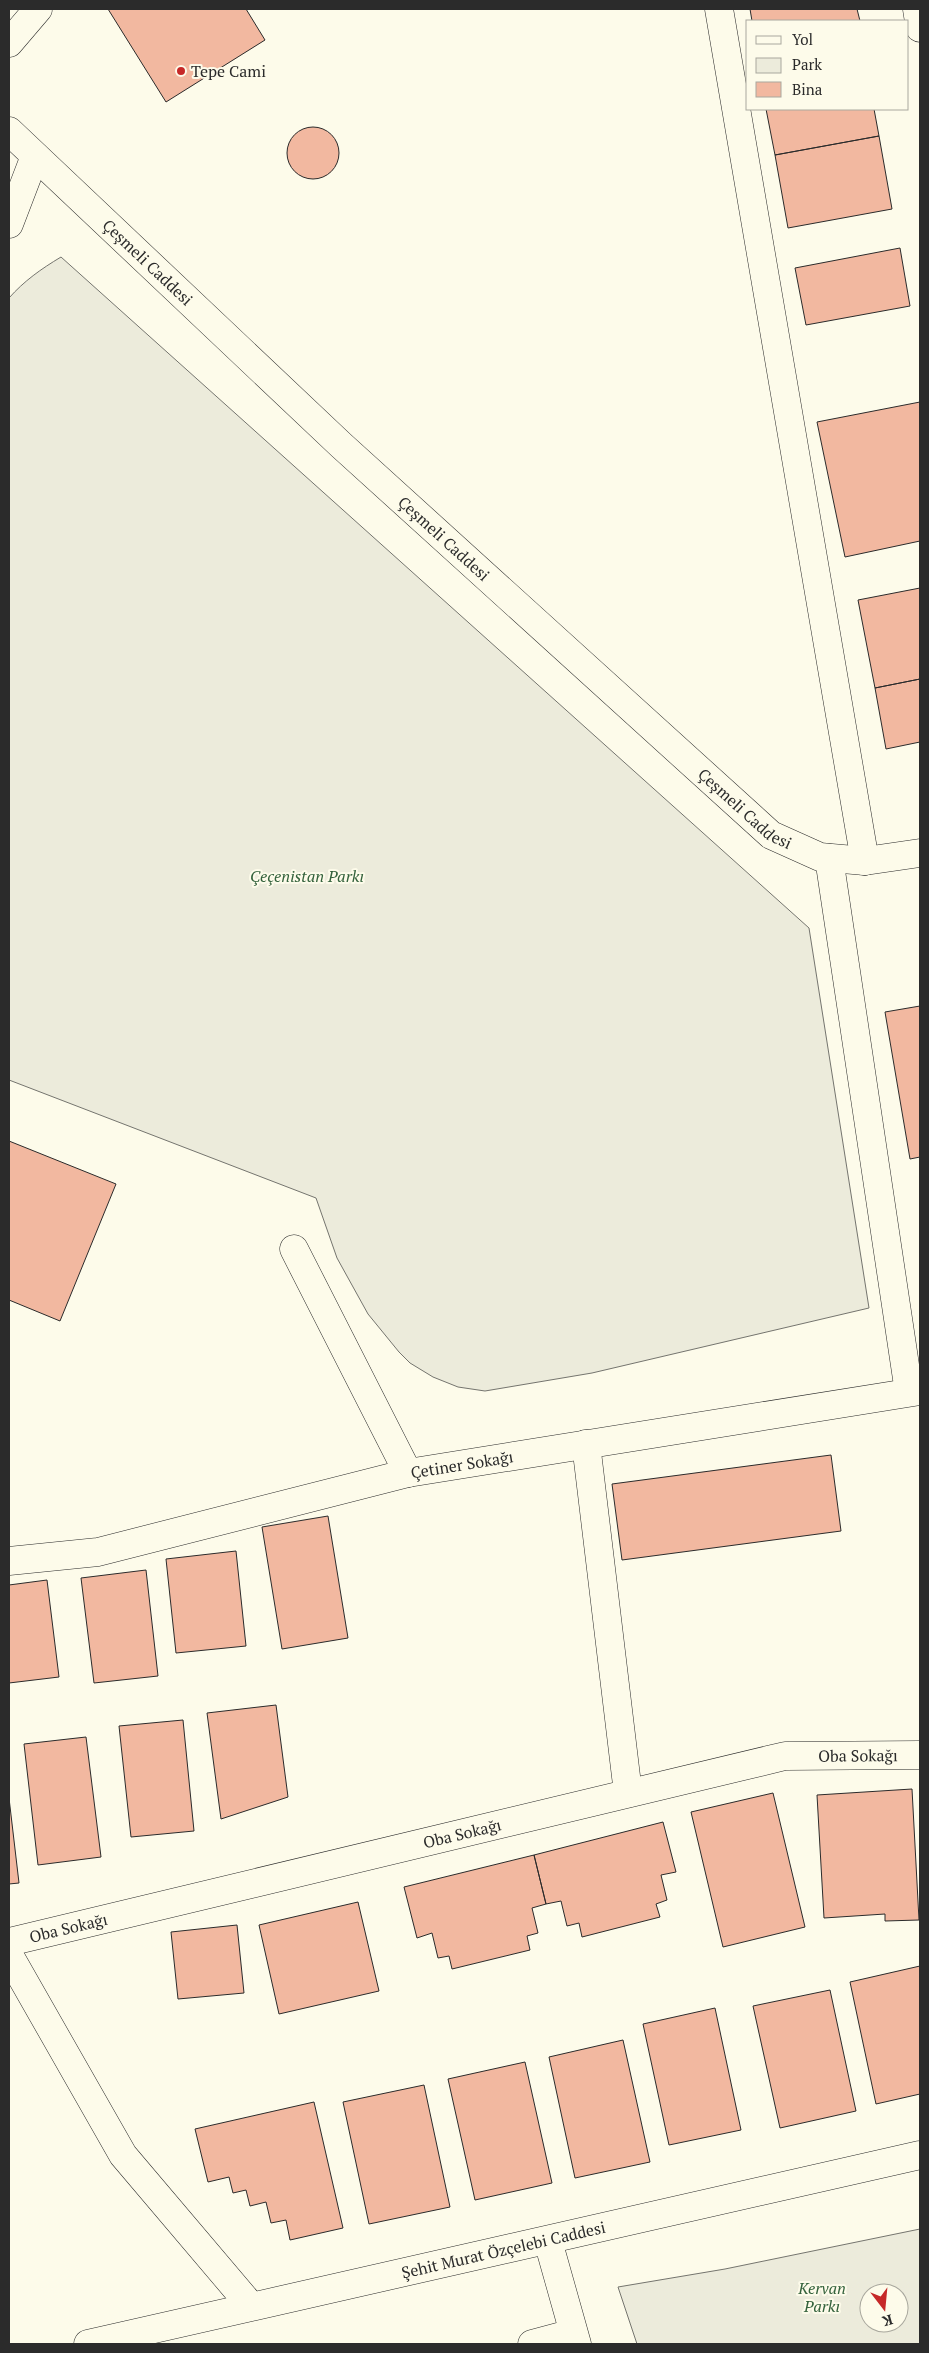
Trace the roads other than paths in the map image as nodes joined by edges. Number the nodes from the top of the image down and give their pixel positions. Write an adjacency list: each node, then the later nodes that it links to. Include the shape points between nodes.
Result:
1 (720, 9): 9 (street)
2 (916, 9): 3 (street)
3 (920, 28)
4 (9, 131): 5 (street, Çeşmeli Caddesi)
5 (36, 156): 6 (street); 8 (street, Çeşmeli Caddesi, via 348,451 763,829 779,839)
6 (9, 224)
7 (920, 853): 9 (street, Çeşmeli Caddesi)
8 (828, 858): 9 (street, Çeşmeli Caddesi); 11 (street)
9 (865, 861)
10 (294, 1249): 13 (street)
11 (915, 1392): 12 (street, Çetiner Sokağı)
12 (586, 1444): 13 (street, Çetiner Sokağı); 16 (street)
13 (408, 1473): 14 (street, Çetiner Sokağı, via 98,1552)
14 (9, 1561)
15 (920, 1755): 16 (street, Oba Sokağı, via 785,1756)
16 (628, 1793): 17 (street, Oba Sokağı)
17 (9, 1942)
18 (9, 1955): 21 (street, via 123,2155)
19 (920, 2156): 20 (street, Şehit Murat Özçelebi Caddesi)
20 (548, 2241): 21 (street, Şehit Murat Özçelebi Caddesi); 22 (street)
21 (251, 2306): 23 (street, Şehit Murat Özçelebi Caddesi)
22 (575, 2339): 24 (street)
23 (88, 2344)
24 (532, 2344)

